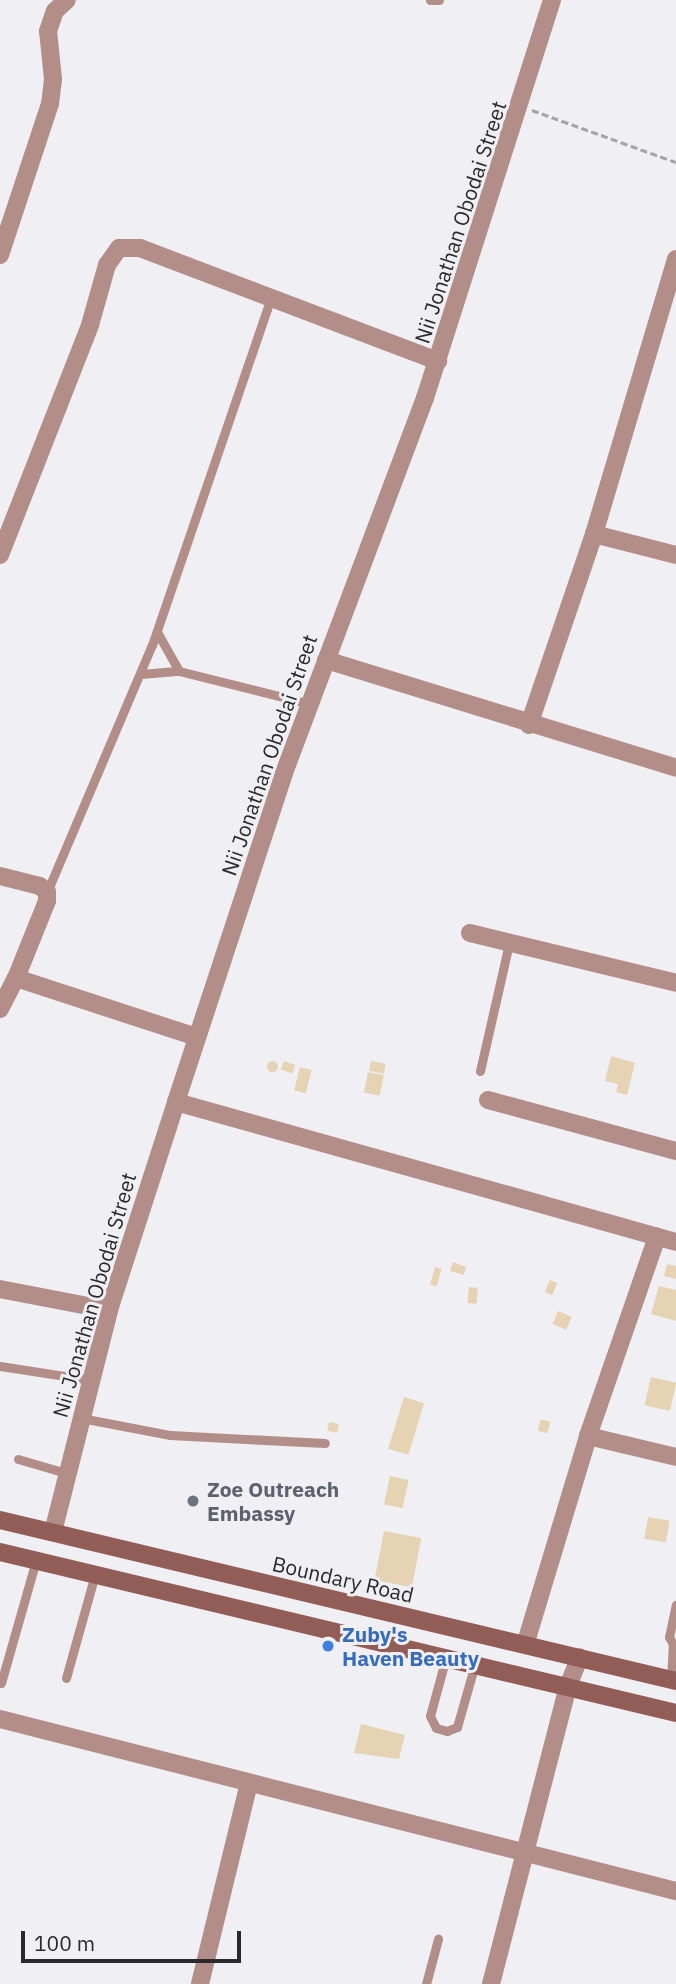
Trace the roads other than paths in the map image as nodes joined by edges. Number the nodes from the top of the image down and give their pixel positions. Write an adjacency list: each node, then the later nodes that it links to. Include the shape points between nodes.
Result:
1 (67, 0): 5 (street, via 55,11 48,31 53,79 50,104)
2 (430, 0): 3 (lane)
3 (439, 0)
4 (552, 0): 8 (street, Nii Jonathan Obodai Street)
5 (2, 248)
6 (676, 259): 9 (street)
7 (271, 298): 8 (street); 10 (street, via 140,248 119,248 107,265 90,325); 12 (lane)
8 (438, 361): 13 (street, Nii Jonathan Obodai Street)
9 (594, 534): 11 (street); 17 (street)
10 (0, 555)
11 (676, 555)
12 (157, 632): 14 (lane); 15 (lane)
13 (326, 660): 16 (street, Nii Jonathan Obodai Street); 17 (street)
14 (178, 671): 15 (lane); 16 (lane)
15 (141, 674): 20 (lane)
16 (310, 704): 26 (street, Nii Jonathan Obodai Street)
17 (528, 725): 18 (street)
18 (676, 768)
19 (0, 876): 20 (street)
20 (47, 892): 23 (street)
21 (470, 933): 22 (street)
22 (509, 943): 24 (street); 27 (lane)
23 (16, 978): 25 (street); 26 (street)
24 (676, 983)
25 (0, 1009)
26 (197, 1037): 29 (street, Nii Jonathan Obodai Street)
27 (480, 1071)
28 (488, 1100): 30 (street)
29 (176, 1102): 31 (street); 34 (street, Nii Jonathan Obodai Street)
30 (676, 1151)
31 (657, 1237): 32 (street); 38 (street)
32 (676, 1242)
33 (0, 1289): 34 (street)
34 (109, 1310): 36 (street, Nii Jonathan Obodai Street)
35 (0, 1366): 36 (lane)
36 (90, 1380): 37 (street, Nii Jonathan Obodai Street)
37 (81, 1418): 39 (lane, via 170,1435); 42 (street, Nii Jonathan Obodai Street)
38 (588, 1436): 40 (street); 49 (street)
39 (325, 1443)
40 (676, 1457)
41 (18, 1459): 42 (lane)
42 (65, 1473): 44 (street, Nii Jonathan Obodai Street)
43 (0, 1520): 44 (main road, Boundary Road)
44 (53, 1532): 49 (main road, Boundary Road, via 334,1601)
45 (0, 1552): 46 (main road)
46 (36, 1560): 47 (main road); 55 (lane)
47 (94, 1574): 50 (main road); 53 (lane)
48 (676, 1605): 54 (lane, via 669,1637)
49 (526, 1642): 51 (main road, Boundary Road)
50 (446, 1657): 52 (main road); 52 (lane, via 430,1716 436,1728 447,1731 457,1727)
51 (580, 1657): 54 (main road, Boundary Road); 56 (street)
52 (475, 1664): 56 (main road)
53 (66, 1678)
54 (674, 1680)
55 (1, 1683)
56 (568, 1686): 57 (main road); 60 (street)
57 (676, 1713)
58 (0, 1719): 59 (street)
59 (249, 1783): 60 (street); 63 (street)
60 (524, 1849): 61 (street); 65 (street)
61 (676, 1891)
62 (438, 1939): 64 (lane)
63 (200, 1984)
64 (426, 1984)
65 (491, 1984)

